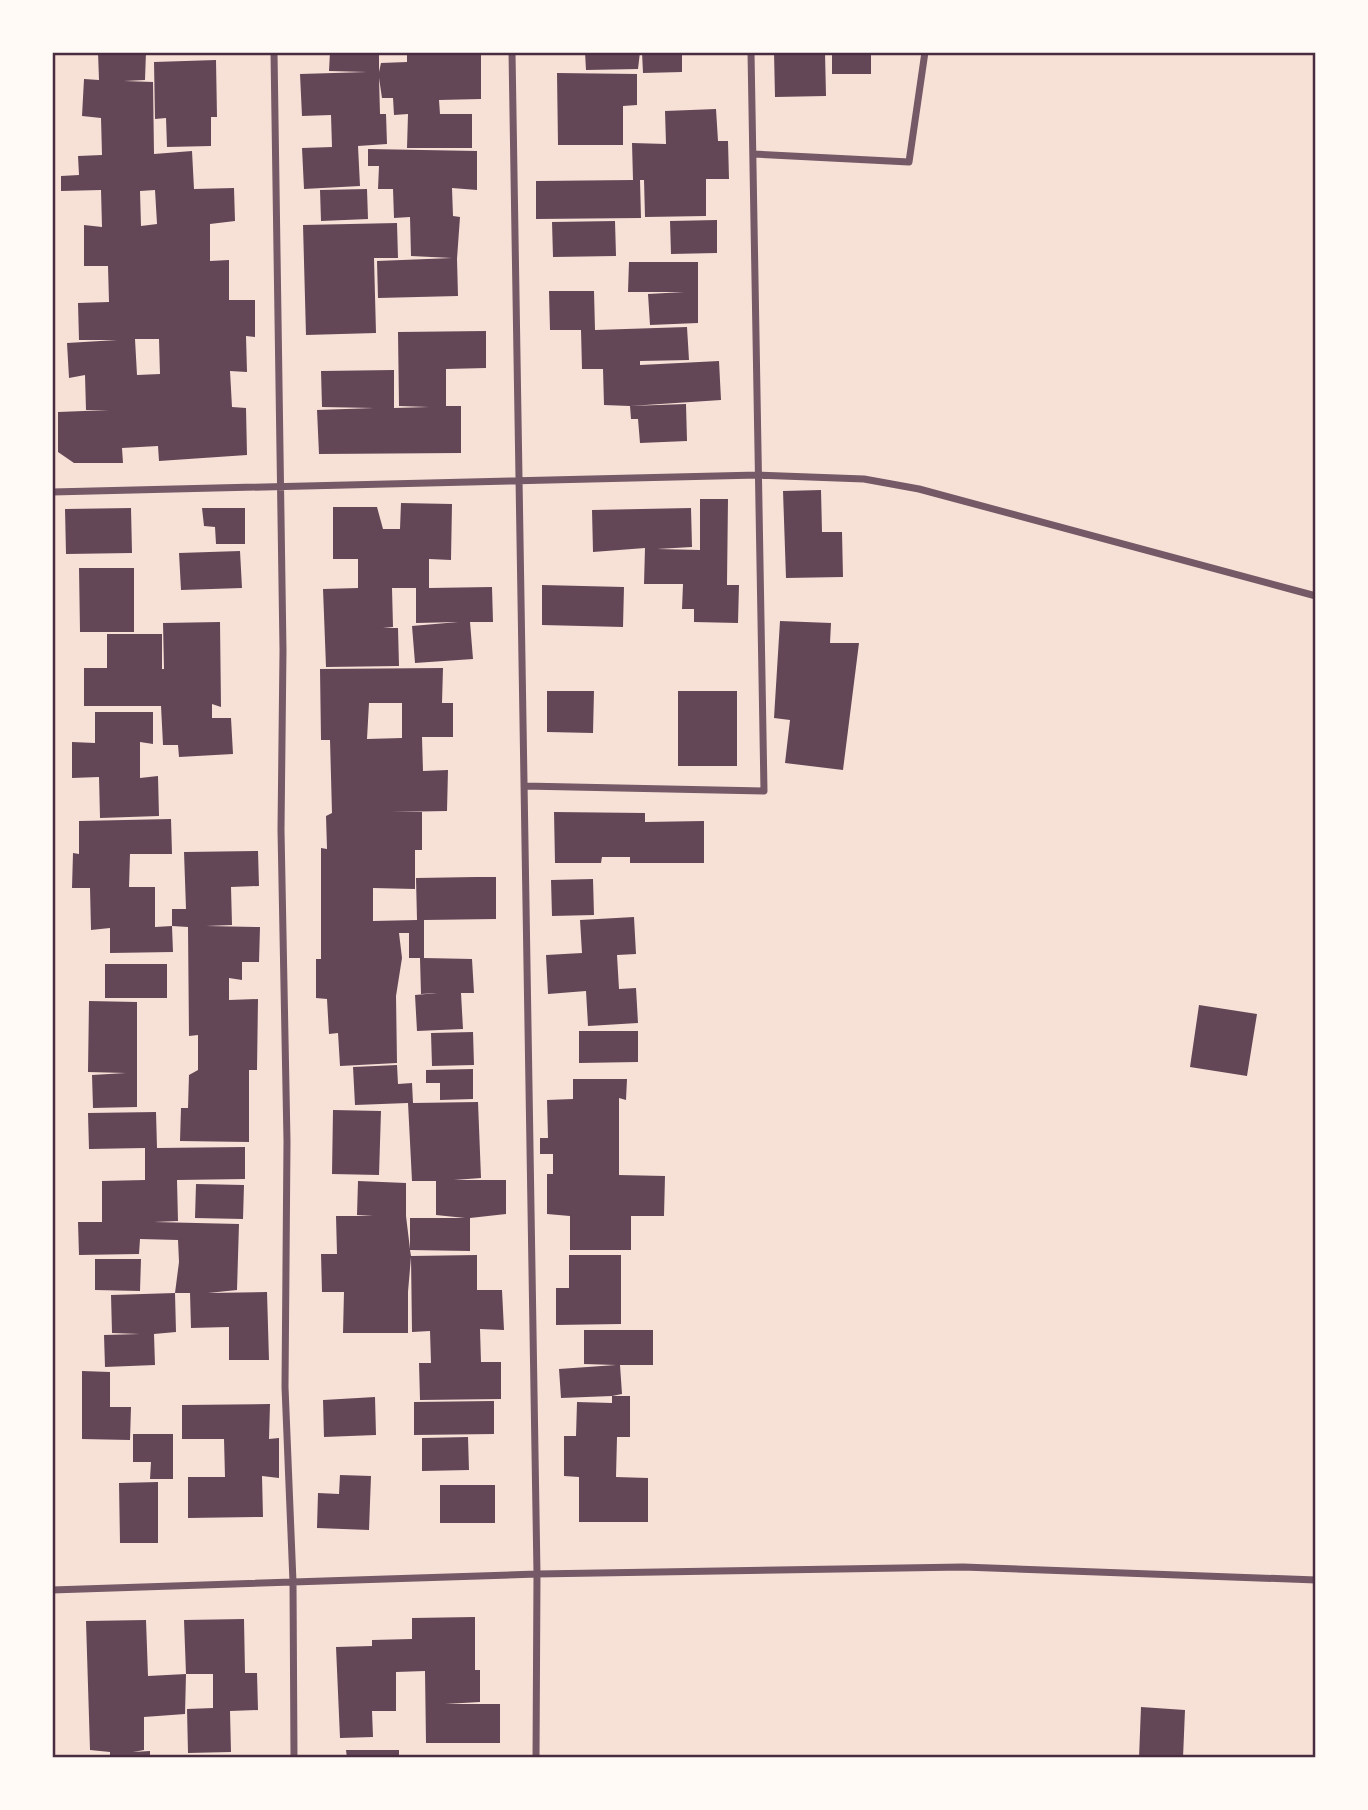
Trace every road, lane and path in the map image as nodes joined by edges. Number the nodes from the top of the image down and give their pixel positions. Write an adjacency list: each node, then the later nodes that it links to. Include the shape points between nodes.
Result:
1 (274, 52): 8 (street)
2 (512, 52): 7 (street)
3 (751, 52): 5 (street)
4 (925, 52): 5 (street, via 909,162)
5 (753, 154): 6 (street)
6 (758, 475): 7 (street); 10 (street, via 864,479 919,489); 11 (street, via 764,791)
7 (519, 481): 8 (street); 11 (street)
8 (281, 487): 9 (street); 14 (street, via 285,1387)
9 (52, 492)
10 (1315, 596)
11 (524, 786): 12 (street)
12 (537, 1574): 13 (street, via 963,1567); 14 (street); 17 (street)
13 (1315, 1580)
14 (293, 1581): 15 (street); 16 (street)
15 (52, 1590)
16 (294, 1758)
17 (536, 1758)

